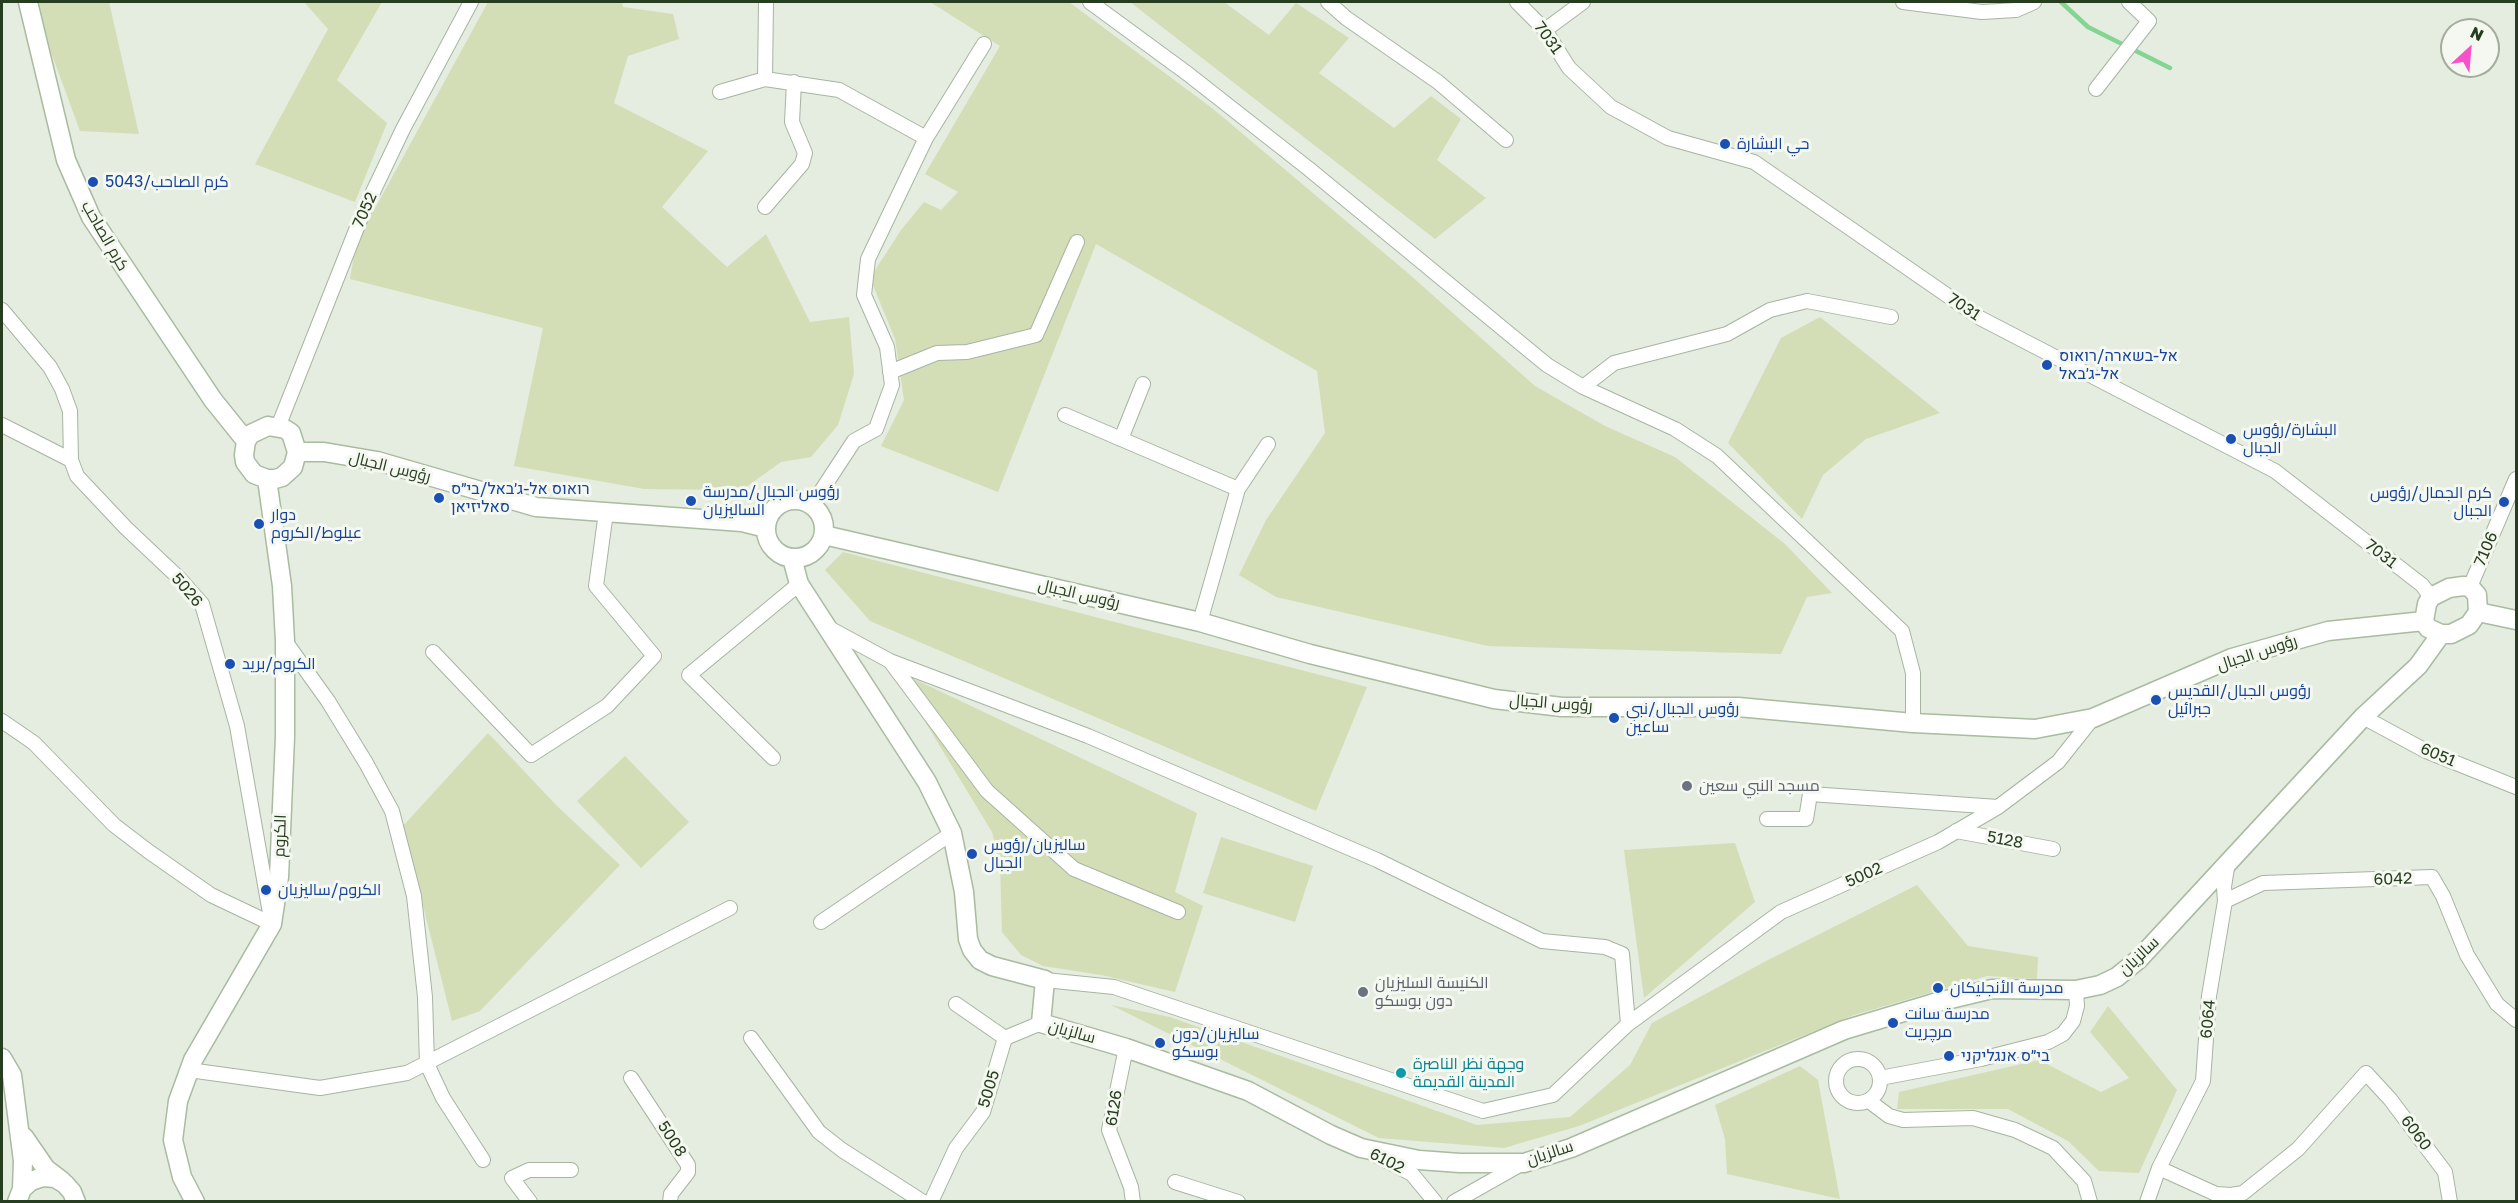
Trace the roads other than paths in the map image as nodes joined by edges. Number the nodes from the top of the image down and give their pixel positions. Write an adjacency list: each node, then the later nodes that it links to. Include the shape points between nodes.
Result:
1 (28, 2): 30 (street, كرم الصاحب, via 66,160 91,217 213,400)
2 (471, 2): 28 (street, 7052, via 362,215)
3 (766, 2): 13 (street)
4 (1090, 2): 25 (street, via 1309,169 1547,365)
5 (1328, 2): 18 (street, via 1438,82)
6 (1517, 2): 11 (street, 7031)
7 (1583, 2): 11 (street)
8 (1903, 2): 9 (street, via 1982,12 2016,9)
9 (2034, 2)
10 (2129, 2): 15 (street, via 2149,21)
11 (1545, 30): 44 (street, 7031, via 1569,68 1611,107 1668,138 1754,162 1980,318 2275,471 2422,585)
12 (984, 44): 17 (street)
13 (765, 79): 14 (street); 16 (street)
14 (794, 82): 17 (street, via 839,90); 19 (street, via 792,122 804,153 802,164)
15 (2096, 89)
16 (720, 92)
17 (926, 138): 23 (street, via 868,259 864,295 887,347)
18 (1506, 140)
19 (765, 207)
20 (1077, 242): 23 (street, via 1036,335 967,352 938,353)
21 (2, 310): 33 (street, 5026, via 50,367 62,389 70,411)
22 (1891, 317): 25 (street, via 1807,301 1770,310 1726,334 1614,363)
23 (890, 372): 37 (street, via 892,385 876,429 854,441)
24 (1143, 384): 29 (street)
25 (1583, 387): 57 (street, via 1675,429 1717,456 1902,631 1913,673)
26 (1065, 415): 29 (street)
27 (2, 425): 33 (street)
28 (278, 427): 30 (street, via 259,428); 32 (street, via 291,433)
29 (1121, 440): 36 (street)
30 (246, 441): 35 (street, via 245,462 254,474)
31 (1268, 444): 36 (street)
32 (297, 452): 35 (street, via 288,472); 38 (street, رؤوس الجبال, via 378,461 536,507)
33 (71, 460): 70 (street, 5026, via 90,490 202,604 237,726)
34 (2517, 478): 43 (street, 7106)
35 (267, 479): 51 (street, الكروم, via 282,586)
36 (1238, 489): 48 (street)
37 (812, 505): 39 (street, via 802,500 782,502 773,509); 40 (street, via 822,518)
38 (606, 512): 39 (street, رؤوس الجبال, via 742,522); 52 (street, via 596,586 654,656 607,706 531,755)
39 (766, 528): 41 (street, via 773,548)
40 (824, 535): 41 (street, via 812,552); 48 (street, رؤوس الجبال)
41 (792, 558): 42 (street)
42 (799, 584): 49 (street); 58 (street, via 689,675)
43 (2470, 587): 44 (street, via 2449,588); 45 (street, via 2477,595)
44 (2431, 597): 47 (street)
45 (2478, 612): 46 (street); 50 (street, via 2463,628)
46 (2517, 620)
47 (2424, 621): 50 (street, via 2428,628); 55 (street, رؤوس الجبال, via 2328,631 2242,655)
48 (1200, 622): 57 (street, رؤوس الجبال, via 1310,654 1494,699 1562,707 1738,707)
49 (829, 628): 53 (street); 63 (street, via 927,782)
50 (2441, 634): 54 (street, سالزيان, via 2418,666)
51 (285, 641): 70 (street, الكروم, via 279,878); 81 (street, via 333,710 392,812 414,896 425,997)
52 (433, 652)
53 (890, 661): 68 (street, via 987,791 1074,869); 76 (street, via 1099,741 1377,861 1542,941 1605,947 1622,954)
54 (2363, 717): 59 (street, 6051, via 2426,752); 65 (street, سالزيان)
55 (2093, 718): 57 (street, رؤوس الجبال, via 2035,729); 60 (street, 5002, via 2058,762)
56 (2, 721): 70 (street, via 33,743 114,825 141,846 211,895)
57 (1913, 723)
58 (773, 758)
59 (2517, 787)
60 (1998, 807): 61 (street, via 1810,794 1806,819); 62 (street, 5002)
61 (1767, 819)
62 (1956, 831): 64 (street, 5128); 76 (street, 5002, via 1780,912)
63 (952, 833): 69 (street); 71 (street, via 972,950 992,966)
64 (2054, 849)
65 (2228, 861): 66 (street, 6064); 72 (street, سالزيان, via 2139,959 2117,977)
66 (2225, 901): 74 (street, 6042, via 2263,883 2432,877 2467,955 2497,1004); 90 (street, 6064, via 2209,996 2203,1081)
67 (730, 908): 81 (street)
68 (1178, 912)
69 (821, 922)
70 (272, 924): 82 (street, الكروم)
71 (1045, 980): 75 (street, سالزيان); 76 (street, 5002, via 1114,987 1483,1111 1553,1095)
72 (2076, 990): 84 (street, via 2073,1021 2063,1034 2048,1042); 89 (street, سالزيان, via 1992,989 1844,1030 1571,1148)
73 (956, 1004): 78 (street)
74 (2517, 1020)
75 (1041, 1023): 78 (street); 79 (street, سالزيان)
76 (1628, 1024)
77 (751, 1038): 99 (street, via 819,1132)
78 (1005, 1038): 100 (street, 5005, via 983,1112 956,1148)
79 (1126, 1048): 87 (street, سالزيان, via 1248,1091); 101 (street, 6126, via 1109,1130)
80 (2, 1058): 86 (street, via 12,1075)
81 (427, 1064): 82 (street, via 407,1073 320,1088); 88 (street, via 442,1098)
82 (189, 1070): 96 (street, الكروم, via 178,1101 173,1140 182,1177)
83 (631, 1078): 98 (street, 5008, via 688,1165 686,1177 671,1194)
84 (1880, 1078): 85 (street, via 1876,1094); 85 (street, via 1873,1066 1860,1059 1845,1063 1836,1074 1837,1089 1847,1101)
85 (1869, 1101): 105 (street, via 1889,1116 1903,1120 1973,1118 2015,1130 2053,1148 2084,1180)
86 (18, 1127): 93 (street, via 33,1154); 94 (street, via 23,1161)
87 (1361, 1148): 89 (street, سالزيان, via 1419,1160); 103 (street, 6102, via 1412,1174)
88 (483, 1160)
89 (1524, 1162): 104 (street)
90 (2159, 1168): 106 (street, 6064); 107 (street, 6060, via 2216,1194 2243,1193 2298,1149 2366,1073 2445,1172)
91 (571, 1170): 97 (street, via 529,1170 512,1178)
92 (1175, 1182): 102 (street)
93 (65, 1184): 94 (street, via 43,1177 31,1181); 95 (street)
94 (18, 1197)
95 (75, 1202)
96 (195, 1202)
97 (530, 1202)
98 (670, 1202)
99 (923, 1202)
100 (931, 1202)
101 (1133, 1202)
102 (1238, 1202)
103 (1435, 1202)
104 (1455, 1202)
105 (2090, 1202)
106 (2147, 1202)
107 (2450, 1202)

